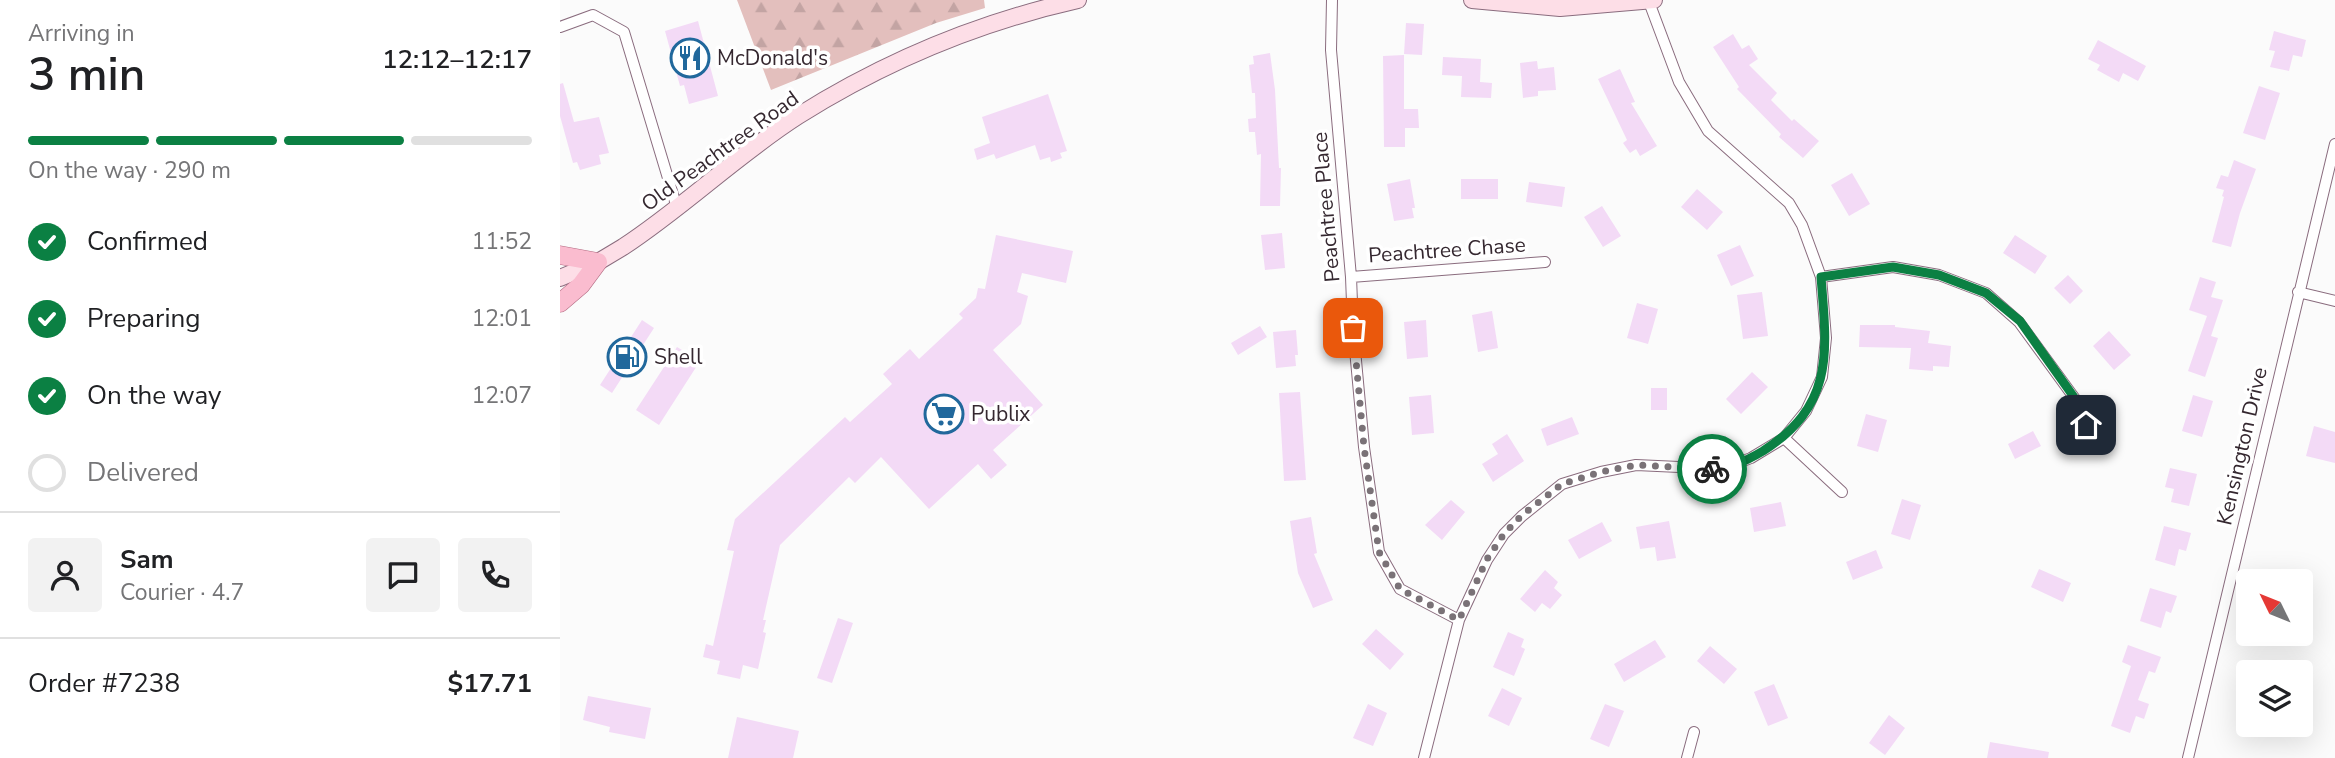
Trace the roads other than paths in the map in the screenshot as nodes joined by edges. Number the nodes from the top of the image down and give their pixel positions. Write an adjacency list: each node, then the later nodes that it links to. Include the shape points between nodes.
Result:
1 (1078, 0): 7 (main road, Old Peachtree Road, via 1022,14 925,49 865,79 799,116)
2 (1332, 0): 11 (street, Peachtree Place, via 1331,50)
3 (1472, 0): 4 (main road, via 1560,8)
4 (1652, 1): 12 (street, via 1679,82 1708,131 1789,203)
5 (560, 27): 7 (street, via 593,15 624,32)
6 (2335, 144): 14 (street, Kensington Drive)
7 (677, 208): 9 (main road, Old Peachtree Road)
8 (560, 255): 9 (main road)
9 (598, 262): 13 (main road, Old Peachtree Road); 16 (main road)
10 (1545, 262): 11 (street, Peachtree Chase)
11 (1352, 277): 20 (street, Peachtree Place, via 1364,447 1379,552 1400,589)
12 (1821, 277): 17 (street, via 1826,338 1822,377 1806,411); 18 (street, via 1893,267 1939,275 1986,293 2020,321 2081,407)
13 (560, 278)
14 (2298, 292): 15 (street); 24 (street, Kensington Drive)
15 (2335, 301)
16 (560, 303)
17 (1784, 438): 19 (street); 20 (street, via 1752,458 1722,469 1636,465 1562,484 1504,534)
18 (2091, 442)
19 (1842, 492)
20 (1459, 620): 22 (street)
21 (1694, 732): 23 (street)
22 (1424, 758)
23 (1688, 758)
24 (2188, 758)

